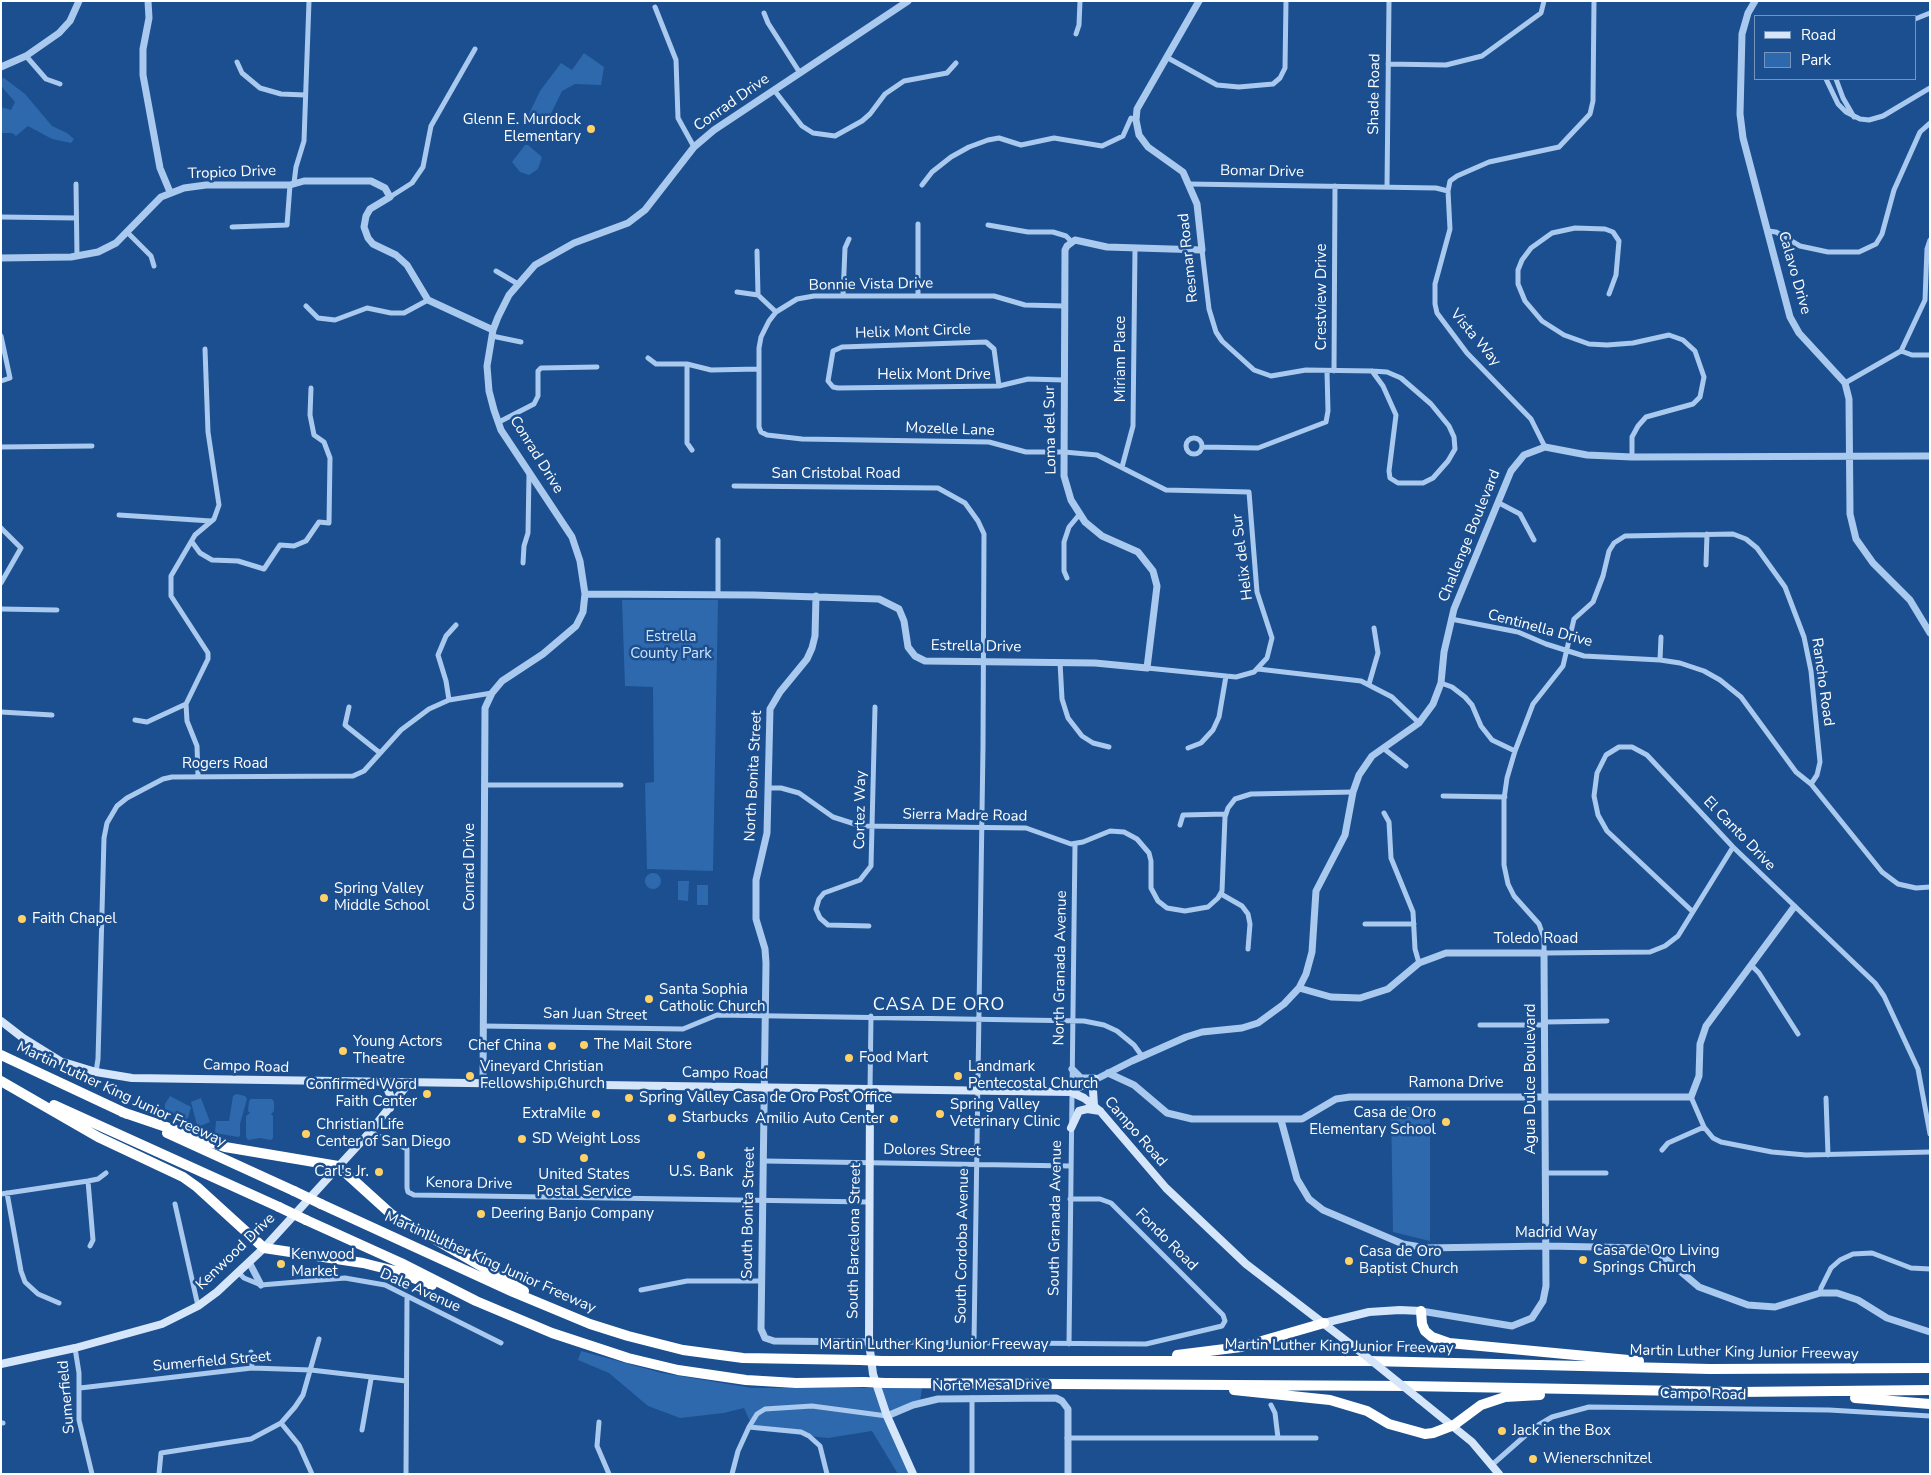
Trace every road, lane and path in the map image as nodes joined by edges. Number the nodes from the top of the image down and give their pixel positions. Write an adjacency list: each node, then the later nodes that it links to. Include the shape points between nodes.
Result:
1 (79, 1): 18 (street, via 62,30)
2 (148, 1): 42 (street, via 144,75 160,168)
3 (309, 1): 30 (street)
4 (908, 1): 24 (street, Conrad Drive)
5 (1080, 1): 16 (street)
6 (1199, 1): 19 (street)
7 (1286, 1): 19 (street, via 1286,64 1282,75 1273,84 1222,86)
8 (1389, 1): 22 (street, Shade Road)
9 (1544, 1): 22 (street, via 1542,13 1482,56 1446,65)
10 (1594, 1): 41 (street, via 1593,101 1590,114 1559,147 1489,162 1457,176 1450,181)
11 (1755, 1): 50 (street, Calavo Drive, via 1742,34 1740,114)
12 (655, 7): 34 (street, via 676,60 678,118)
13 (764, 13): 24 (street)
14 (1930, 14): 15 (street)
15 (1916, 19)
16 (1076, 34)
17 (475, 49): 43 (street, via 431,126 423,167 412,183)
18 (26, 56): 23 (street); 27 (street, via 46,79)
19 (1168, 58): 32 (street, via 1137,109)
20 (237, 62): 30 (street, via 242,74 260,88 273,93)
21 (956, 62): 29 (street, via 947,74 904,81 885,94 862,121 835,136 813,133 802,126)
22 (1388, 64): 40 (street, Shade Road)
23 (1, 67)
24 (800, 73): 29 (street, Conrad Drive)
25 (1826, 80): 31 (street, via 1838,104)
26 (1836, 80): 31 (street)
27 (60, 84)
28 (1930, 88): 31 (street, via 1877,119)
29 (774, 90): 34 (street, Conrad Drive)
30 (304, 95): 36 (street, via 304,140)
31 (1854, 118)
32 (1136, 120): 37 (street, Resmar Road, via 1139,135 1148,147 1183,172); 38 (street, via 1131,118 1123,136 1102,146 1054,138 1021,145 999,138 988,140 952,157 932,172)
33 (1930, 123): 50 (street, via 1920,132 1894,190 1882,234 1876,244 1859,252 1828,252 1800,246 1776,232)
34 (694, 147): 61 (street, Conrad Drive, via 645,210 619,227 554,253 535,265)
35 (76, 184): 45 (street)
36 (292, 184): 42 (street, Tropico Drive, via 206,185); 43 (street, Tropico Drive, via 304,181 371,181 385,188); 48 (street, via 287,226)
37 (1189, 184): 39 (street, Bomar Drive); 55 (street, Resmar Road, via 1197,204)
38 (922, 185)
39 (1335, 186): 40 (street); 82 (street, Crestview Drive)
40 (1387, 187): 41 (street)
41 (1448, 191): 95 (street, Vista Way, via 1450,230 1435,284 1437,313 1467,353 1531,418)
42 (170, 192): 49 (street, Tropico Drive, via 152,204)
43 (390, 196): 67 (street, via 368,212 364,224 366,235 373,244 407,266)
44 (1, 217): 45 (street)
45 (76, 218): 57 (street)
46 (918, 224): 66 (street)
47 (988, 225): 53 (street, via 1028,232 1053,232)
48 (232, 227)
49 (127, 232): 57 (street, Tropico Drive, via 109,248); 59 (street, via 151,256)
50 (1768, 232): 86 (street, Calavo Drive, via 1790,316 1799,333)
51 (849, 239): 65 (street, via 845,248)
52 (1930, 240): 75 (street, via 1926,253 1925,300)
53 (1071, 241): 54 (street); 69 (street, Loma del Sur, via 1065,250)
54 (1135, 249): 55 (street); 101 (street, Miriam Place, via 1134,426)
55 (1202, 250): 81 (street, Resmar Road, via 1208,310 1222,342 1262,374 1276,376 1306,370)
56 (757, 251): 64 (street)
57 (77, 256): 58 (street, Tropico Drive)
58 (1, 258)
59 (154, 266)
60 (496, 271): 61 (street)
61 (518, 284): 71 (street, Conrad Drive)
62 (737, 292): 64 (street)
63 (1609, 294): 100 (street, via 1616,275 1619,242 1613,232 1605,229 1575,228 1552,234 1531,248 1518,270 1518,284 1525,301 1542,321 1564,335 1589,344 1607,345 1669,335 1683,340 1695,351 1704,377 1700,397 1692,404 1646,417 1632,437)
64 (758, 295): 70 (street)
65 (843, 296): 66 (street, Bonnie Vista Drive); 70 (street, Bonnie Vista Drive, via 802,298)
66 (918, 296): 69 (street, Bonnie Vista Drive, via 994,296 1025,306)
67 (428, 300): 68 (street, via 404,313 367,308 335,320 318,318); 71 (street)
68 (306, 306)
69 (1064, 306): 84 (street, Loma del Sur)
70 (776, 312): 80 (street, Bonnie Vista Drive, via 761,337)
71 (492, 333): 73 (street); 90 (street, Conrad Drive, via 489,391)
72 (1, 336): 85 (street, via 10,378)
73 (521, 342)
74 (205, 349): 109 (street, via 208,432 220,505)
75 (1901, 351): 76 (street); 86 (street)
76 (1930, 355)
77 (648, 358): 78 (street, via 656,364)
78 (687, 364): 80 (street, via 710,370); 96 (street, via 687,443)
79 (597, 367): 90 (street, via 541,368 534,404)
80 (759, 369): 91 (street, Bonnie Vista Drive)
81 (1327, 371): 82 (street, Resmar Road); 94 (street, via 1326,422 1258,448)
82 (1334, 371): 83 (street, Crestview Drive)
83 (1372, 371): 83 (street, Crestview Drive, via 1384,386 1396,415 1390,478 1398,483 1423,483 1433,478 1455,449 1450,426 1401,378 1387,372)
84 (1064, 380): 87 (street, Helix Mont Drive, via 1028,379); 97 (street, Loma del Sur)
85 (1, 381)
86 (1845, 383): 98 (street, via 1849,399)
87 (999, 386): 88 (street, Helix Mont Drive); 88 (street, Helix Mont Circle, via 994,349 986,342 842,347 833,351 829,368 828,381)
88 (834, 387)
89 (311, 388): 114 (street, via 310,415 314,435 324,442 330,458 329,522 319,522 306,541 294,546 280,545 264,568 238,561 212,560 200,553)
90 (499, 422): 102 (street, Conrad Drive)
91 (761, 432): 97 (street, Mozelle Lane, via 818,440 989,442 1026,452)
92 (92, 446): 93 (street)
93 (1, 447)
94 (1202, 447)
95 (1545, 448): 100 (street, via 1588,455); 106 (street, Challenge Boulevard, via 1528,452 1516,462)
96 (692, 450)
97 (1064, 452): 101 (street, Mozelle Lane, via 1097,455); 108 (street, Loma del Sur, via 1067,489)
98 (1851, 456): 99 (street); 100 (street); 127 (street, via 1850,514 1856,539 1873,563 1910,600)
99 (1930, 456)
100 (1632, 457)
101 (1122, 467): 105 (street, Mozelle Lane, via 1166,490)
102 (529, 472): 115 (street, via 528,533); 119 (street, Conrad Drive, via 572,536)
103 (734, 486): 104 (street, San Cristobal Road)
104 (938, 488): 131 (street, South Cordoba Avenue, via 970,508 984,534)
105 (1249, 492): 134 (street, Helix del Sur, via 1257,592 1272,638 1268,658)
106 (1498, 502): 113 (street, via 1520,514); 124 (street, Challenge Boulevard)
107 (119, 515): 109 (street)
108 (1079, 515): 117 (street, via 1069,527 1064,542); 133 (street, Loma del Sur, via 1102,536 1138,552 1153,571 1157,586)
109 (212, 521): 114 (street)
110 (1, 528): 118 (street, via 17,542 21,551)
111 (1707, 534): 116 (street); 129 (street, Rancho Road, via 1630,535 1617,540 1609,551 1604,576 1593,602 1574,619); 155 (street, Rancho Road, via 1738,535 1754,544 1785,587 1795,611 1811,671 1820,762)
112 (718, 540): 120 (street)
113 (1534, 540)
114 (192, 542): 140 (street, via 171,576 171,596 206,648 208,659)
115 (523, 563)
116 (1706, 565)
117 (1067, 578)
118 (1, 583)
119 (585, 594): 120 (street, Estrella Drive); 138 (street, Conrad Drive, via 583,612 576,626 543,654 502,681)
120 (718, 595): 121 (street, Estrella Drive)
121 (816, 596): 131 (street, Estrella Drive, via 887,601 902,612 907,644 918,658); 157 (street, North Bonita Street, via 816,636 812,648 770,709)
122 (1, 609): 123 (street)
123 (57, 610)
124 (1451, 619): 129 (street, Centinella Drive, via 1518,632); 137 (street, Challenge Boulevard)
125 (456, 625): 139 (street, via 446,636 438,654)
126 (1374, 628): 136 (street, via 1378,653)
127 (1930, 633)
128 (1661, 637): 130 (street)
129 (1567, 651): 130 (street, Centinella Drive, via 1593,657); 150 (street, Agua Dulce Boulevard, via 1558,674 1533,704)
130 (1660, 660): 155 (street, Centinella Drive, via 1696,668 1734,691 1796,772)
131 (984, 662): 132 (street, Estrella Drive); 165 (street, South Cordoba Avenue)
132 (1060, 662): 133 (street, Estrella Drive); 147 (street, via 1062,699 1068,718 1082,736)
133 (1147, 668): 135 (street, Estrella Drive)
134 (1258, 669): 135 (street, via 1246,676); 136 (street, via 1345,677)
135 (1226, 676): 148 (street, via 1219,717 1213,730 1201,744)
136 (1369, 684): 146 (street, via 1392,697)
137 (1441, 684): 146 (street, Challenge Boulevard, via 1433,704); 150 (street, via 1452,687 1465,697 1488,736)
138 (492, 693): 139 (street, Rogers Road); 154 (street, Conrad Drive, via 484,713)
139 (449, 700): 151 (street, Rogers Road, via 429,709 401,730)
140 (186, 704): 145 (street, via 147,722); 153 (street, via 197,746)
141 (349, 707): 151 (street, via 345,725)
142 (875, 707): 164 (street, Cortez Way)
143 (1, 712): 144 (street)
144 (52, 715)
145 (135, 720)
146 (1419, 723): 149 (street, Challenge Boulevard)
147 (1109, 747)
148 (1188, 748)
149 (1383, 748): 152 (street); 158 (street, Challenge Boulevard, via 1372,756 1359,775)
150 (1515, 751): 160 (street, Agua Dulce Boulevard, via 1506,778)
151 (380, 753): 153 (street, Rogers Road, via 364,771 353,776)
152 (1406, 766)
153 (198, 776): 193 (street, Rogers Road, via 163,779 127,798 117,806 107,823)
154 (484, 784): 156 (street); 188 (street, Conrad Drive)
155 (1811, 784): 168 (street, via 1882,872 1898,884)
156 (621, 785)
157 (768, 788): 164 (street, Sierra Madre Road, via 799,792 838,820); 180 (street, North Bonita Street, via 767,833 756,880 755,913 765,954)
158 (1353, 792): 162 (street, via 1247,794 1232,802); 179 (street, Challenge Boulevard, via 1344,835 1316,891 1312,952)
159 (1443, 796): 160 (street)
160 (1505, 797): 176 (street, Agua Dulce Boulevard, via 1506,878 1514,896 1539,924)
161 (1384, 813): 173 (street, via 1389,822 1391,858 1413,912)
162 (1226, 814): 163 (street, via 1183,815); 169 (street)
163 (1180, 825)
164 (873, 827): 165 (street, Sierra Madre Road); 174 (street, Cortez Way, via 871,866 860,880 824,893 817,905 820,918 828,925)
165 (981, 828): 166 (street, Sierra Madre Road, via 1026,828); 182 (street, South Cordoba Avenue)
166 (1075, 844): 169 (street, via 1110,831 1124,832 1137,839 1150,857 1153,895 1167,908 1200,910 1211,905); 183 (street, North Granada Avenue)
167 (1733, 847): 170 (street, El Canto Drive); 171 (street, Toledo Road); 171 (street, El Canto Drive, via 1644,753 1624,747 1606,755 1594,789 1600,820 1607,831)
168 (1930, 887)
169 (1221, 894): 175 (street, via 1242,906 1248,914)
170 (1794, 907): 178 (street); 214 (street, El Canto Drive, via 1875,983 1884,996 1918,1069)
171 (1692, 911): 176 (street, Toledo Road, via 1678,936 1655,951)
172 (1365, 924): 173 (street)
173 (1414, 924): 177 (street)
174 (869, 926)
175 (1248, 949)
176 (1544, 952): 177 (street, Toledo Road, via 1446,953); 186 (street, Agua Dulce Boulevard)
177 (1418, 964): 179 (street, Toledo Road, via 1394,986 1366,997 1331,997)
178 (1751, 964): 189 (street); 205 (street, via 1702,1034 1700,1076)
179 (1299, 988): 191 (street, via 1258,1023 1190,1036)
180 (765, 1016): 181 (street, San Juan Street); 188 (street, San Juan Street, via 718,1015 682,1029); 200 (street, North Bonita Street)
181 (871, 1016): 182 (street, San Juan Street); 201 (street)
182 (979, 1018): 183 (street, San Juan Street); 202 (street, South Cordoba Avenue)
183 (1072, 1020): 191 (street, San Juan Street, via 1098,1023 1117,1031); 192 (street, North Granada Avenue)
184 (1, 1021): 193 (main road, Campo Road, via 60,1061)
185 (1606, 1021): 186 (street)
186 (1545, 1023): 187 (street); 204 (street, Agua Dulce Boulevard)
187 (1480, 1025)
188 (483, 1026): 199 (street, Conrad Drive)
189 (1798, 1034)
190 (1, 1055): 209 (highway, Martin Luther King Junior Freeway)
191 (1142, 1056): 194 (street)
192 (1072, 1069): 195 (street, via 1081,1078); 203 (street, North Granada Avenue)
193 (96, 1072): 197 (main road, Campo Road, via 139,1078)
194 (1108, 1073): 195 (street); 210 (street, Ramona Drive, via 1134,1085 1160,1108 1177,1117)
195 (1097, 1078): 203 (street); 208 (main road, via 1093,1090)
196 (1, 1081): 234 (highway, via 98,1137 183,1177); 243 (highway, bridge, via 401,1263)
197 (385, 1083): 198 (main road, Campo Road); 207 (main road, via 390,1094)
198 (408, 1084): 199 (main road, Campo Road); 207 (main road, Kenwood Drive)
199 (483, 1085): 200 (main road, Campo Road)
200 (764, 1088): 201 (main road, Campo Road); 218 (street, South Bonita Street)
201 (870, 1090): 202 (main road, Campo Road); 219 (main road, South Barcelona Street)
202 (978, 1091): 203 (main road, Campo Road); 220 (street, South Cordoba Avenue)
203 (1071, 1092): 208 (main road, Campo Road); 211 (street, South Granada Avenue)
204 (1545, 1097): 205 (street, Ramona Drive); 210 (street, Ramona Drive, via 1345,1097 1308,1117); 224 (street, Agua Dulce Boulevard)
205 (1692, 1097): 212 (street)
206 (1826, 1098): 217 (street)
207 (390, 1108): 213 (main road, Kenwood Drive)
208 (1097, 1108): 211 (main road, via 1079,1112); 248 (main road, Campo Road, via 1166,1188 1210,1230 1253,1269)
209 (122, 1112): 221 (highway, via 226,1147); 246 (highway, Martin Luther King Junior Freeway, bridge)
210 (1281, 1120): 233 (street, Madrid Way, via 1299,1185 1313,1203 1328,1212 1415,1247)
211 (1071, 1128): 222 (street, South Granada Avenue)
212 (1704, 1128): 215 (street, via 1668,1143); 217 (street, via 1721,1142 1772,1152)
213 (370, 1132): 221 (main road, Kenwood Drive); 229 (street, Kenora Drive, via 407,1149 407,1188 414,1195)
214 (1930, 1134)
215 (1662, 1150)
216 (1930, 1152): 217 (street)
217 (1828, 1155)
218 (764, 1161): 219 (street, Dolores Street); 229 (street, South Bonita Street)
219 (869, 1163): 220 (street, Dolores Street); 230 (main road, South Barcelona Street)
220 (977, 1164): 222 (street, Dolores Street); 252 (street, South Cordoba Avenue)
221 (338, 1166): 234 (main road, Kenwood Drive); 246 (highway, via 391,1214)
222 (1070, 1166): 228 (street, South Granada Avenue)
223 (106, 1173): 226 (street)
224 (1544, 1173): 225 (street); 233 (street, Agua Dulce Boulevard)
225 (1606, 1173)
226 (88, 1181): 227 (street); 232 (street, via 93,1240)
227 (4, 1193): 244 (street, via 23,1277 38,1294)
228 (1070, 1199): 254 (street, South Granada Avenue); 254 (street, Fondo Road, via 1111,1203 1223,1315 1224,1323 1221,1328 1146,1344)
229 (764, 1201): 230 (street); 238 (street, South Bonita Street)
230 (869, 1202): 251 (main road, South Barcelona Street)
231 (175, 1204): 245 (street)
232 (90, 1246)
233 (1546, 1246): 241 (street, Madrid Way, via 1646,1248 1660,1254 1700,1287 1758,1307 1781,1306); 247 (street, Agua Dulce Boulevard, via 1545,1296 1540,1310 1528,1321 1507,1325)
234 (264, 1248): 235 (main road, Kenwood Drive); 243 (highway, via 396,1271)
235 (248, 1262): 237 (main road, Kenwood Drive); 239 (street)
236 (1930, 1269): 241 (street, via 1910,1268 1872,1254 1853,1254 1831,1268)
237 (238, 1272): 239 (street); 245 (main road, Kenwood Drive)
238 (762, 1281): 240 (street, via 687,1281); 251 (street, South Bonita Street, via 762,1329 765,1338 774,1341)
239 (261, 1285): 242 (street, Dale Avenue, via 345,1278 385,1285)
240 (641, 1290)
241 (1820, 1294): 249 (street, Madrid Way, via 1848,1295 1887,1318)
242 (407, 1296): 253 (street, Dale Avenue); 264 (street)
243 (476, 1301): 265 (highway, bridge, via 576,1342 628,1358 678,1370 776,1382)
244 (59, 1303)
245 (198, 1306): 255 (main road, Kenwood Drive, via 162,1324)
246 (559, 1312): 257 (highway, Martin Luther King Junior Freeway, bridge, via 628,1336 683,1350 743,1358)
247 (1421, 1312): 248 (main road, Agua Dulce Boulevard, via 1369,1312); 261 (highway, via 1425,1331 1449,1343)
248 (1324, 1323): 257 (highway, via 1241,1347); 277 (main road, Campo Road, bridge)
249 (1930, 1332)
250 (319, 1339): 262 (street)
251 (869, 1342): 252 (street); 273 (main road, South Barcelona Street, via 873,1374)
252 (974, 1342): 254 (street)
253 (501, 1344)
254 (1068, 1344)
255 (75, 1348): 258 (main road, Kenwood Drive); 266 (street, Sumerfield)
256 (251, 1352): 259 (street)
257 (1098, 1362): 261 (highway, Martin Luther King Junior Freeway, via 1369,1361)
258 (1, 1364)
259 (252, 1368): 262 (street, Sumerfield Street); 266 (street, Sumerfield Street)
260 (1928, 1368): 261 (highway, Martin Luther King Junior Freeway)
261 (1710, 1369)
262 (311, 1370): 263 (street, Sumerfield Street); 276 (street, via 299,1401)
263 (371, 1379): 264 (street, Sumerfield Street); 279 (street)
264 (406, 1381): 287 (street)
265 (1204, 1384): 268 (highway); 277 (highway, via 1330,1400 1367,1411 1389,1424 1425,1434)
266 (80, 1388): 284 (street, Sumerfield, via 79,1420)
267 (1930, 1390): 269 (highway)
268 (1681, 1391): 269 (highway); 277 (highway, via 1505,1397 1481,1405)
269 (1817, 1393): 271 (highway)
270 (972, 1398): 273 (street, Norte Mesa Drive, via 925,1401); 280 (street, Norte Mesa Drive, via 1056,1398 1068,1409); 292 (street)
271 (1930, 1404)
272 (1271, 1405): 281 (street, via 1276,1413)
273 (887, 1416): 278 (street, Norte Mesa Drive, via 812,1406 774,1408 760,1412); 291 (main road, South Barcelona Street)
274 (1930, 1416): 283 (street, Campo Road, via 1829,1410 1588,1408 1552,1417 1536,1426)
275 (599, 1422): 288 (street, via 596,1446)
276 (281, 1423): 285 (street, via 251,1439 160,1453); 286 (street, via 299,1445)
277 (1454, 1424): 283 (main road, Campo Road)
278 (750, 1427): 289 (street, via 738,1451); 290 (street, via 801,1432 809,1436 820,1446)
279 (362, 1430)
280 (1068, 1438): 281 (street); 293 (street)
281 (1278, 1438): 282 (street)
282 (1316, 1438)
283 (1493, 1464): 294 (main road, Campo Road)
284 (92, 1474)
285 (159, 1474)
286 (312, 1474)
287 (406, 1474)
288 (609, 1474)
289 (732, 1474)
290 (827, 1474)
291 (914, 1474)
292 (972, 1474)
293 (1068, 1474)
294 (1500, 1474)

